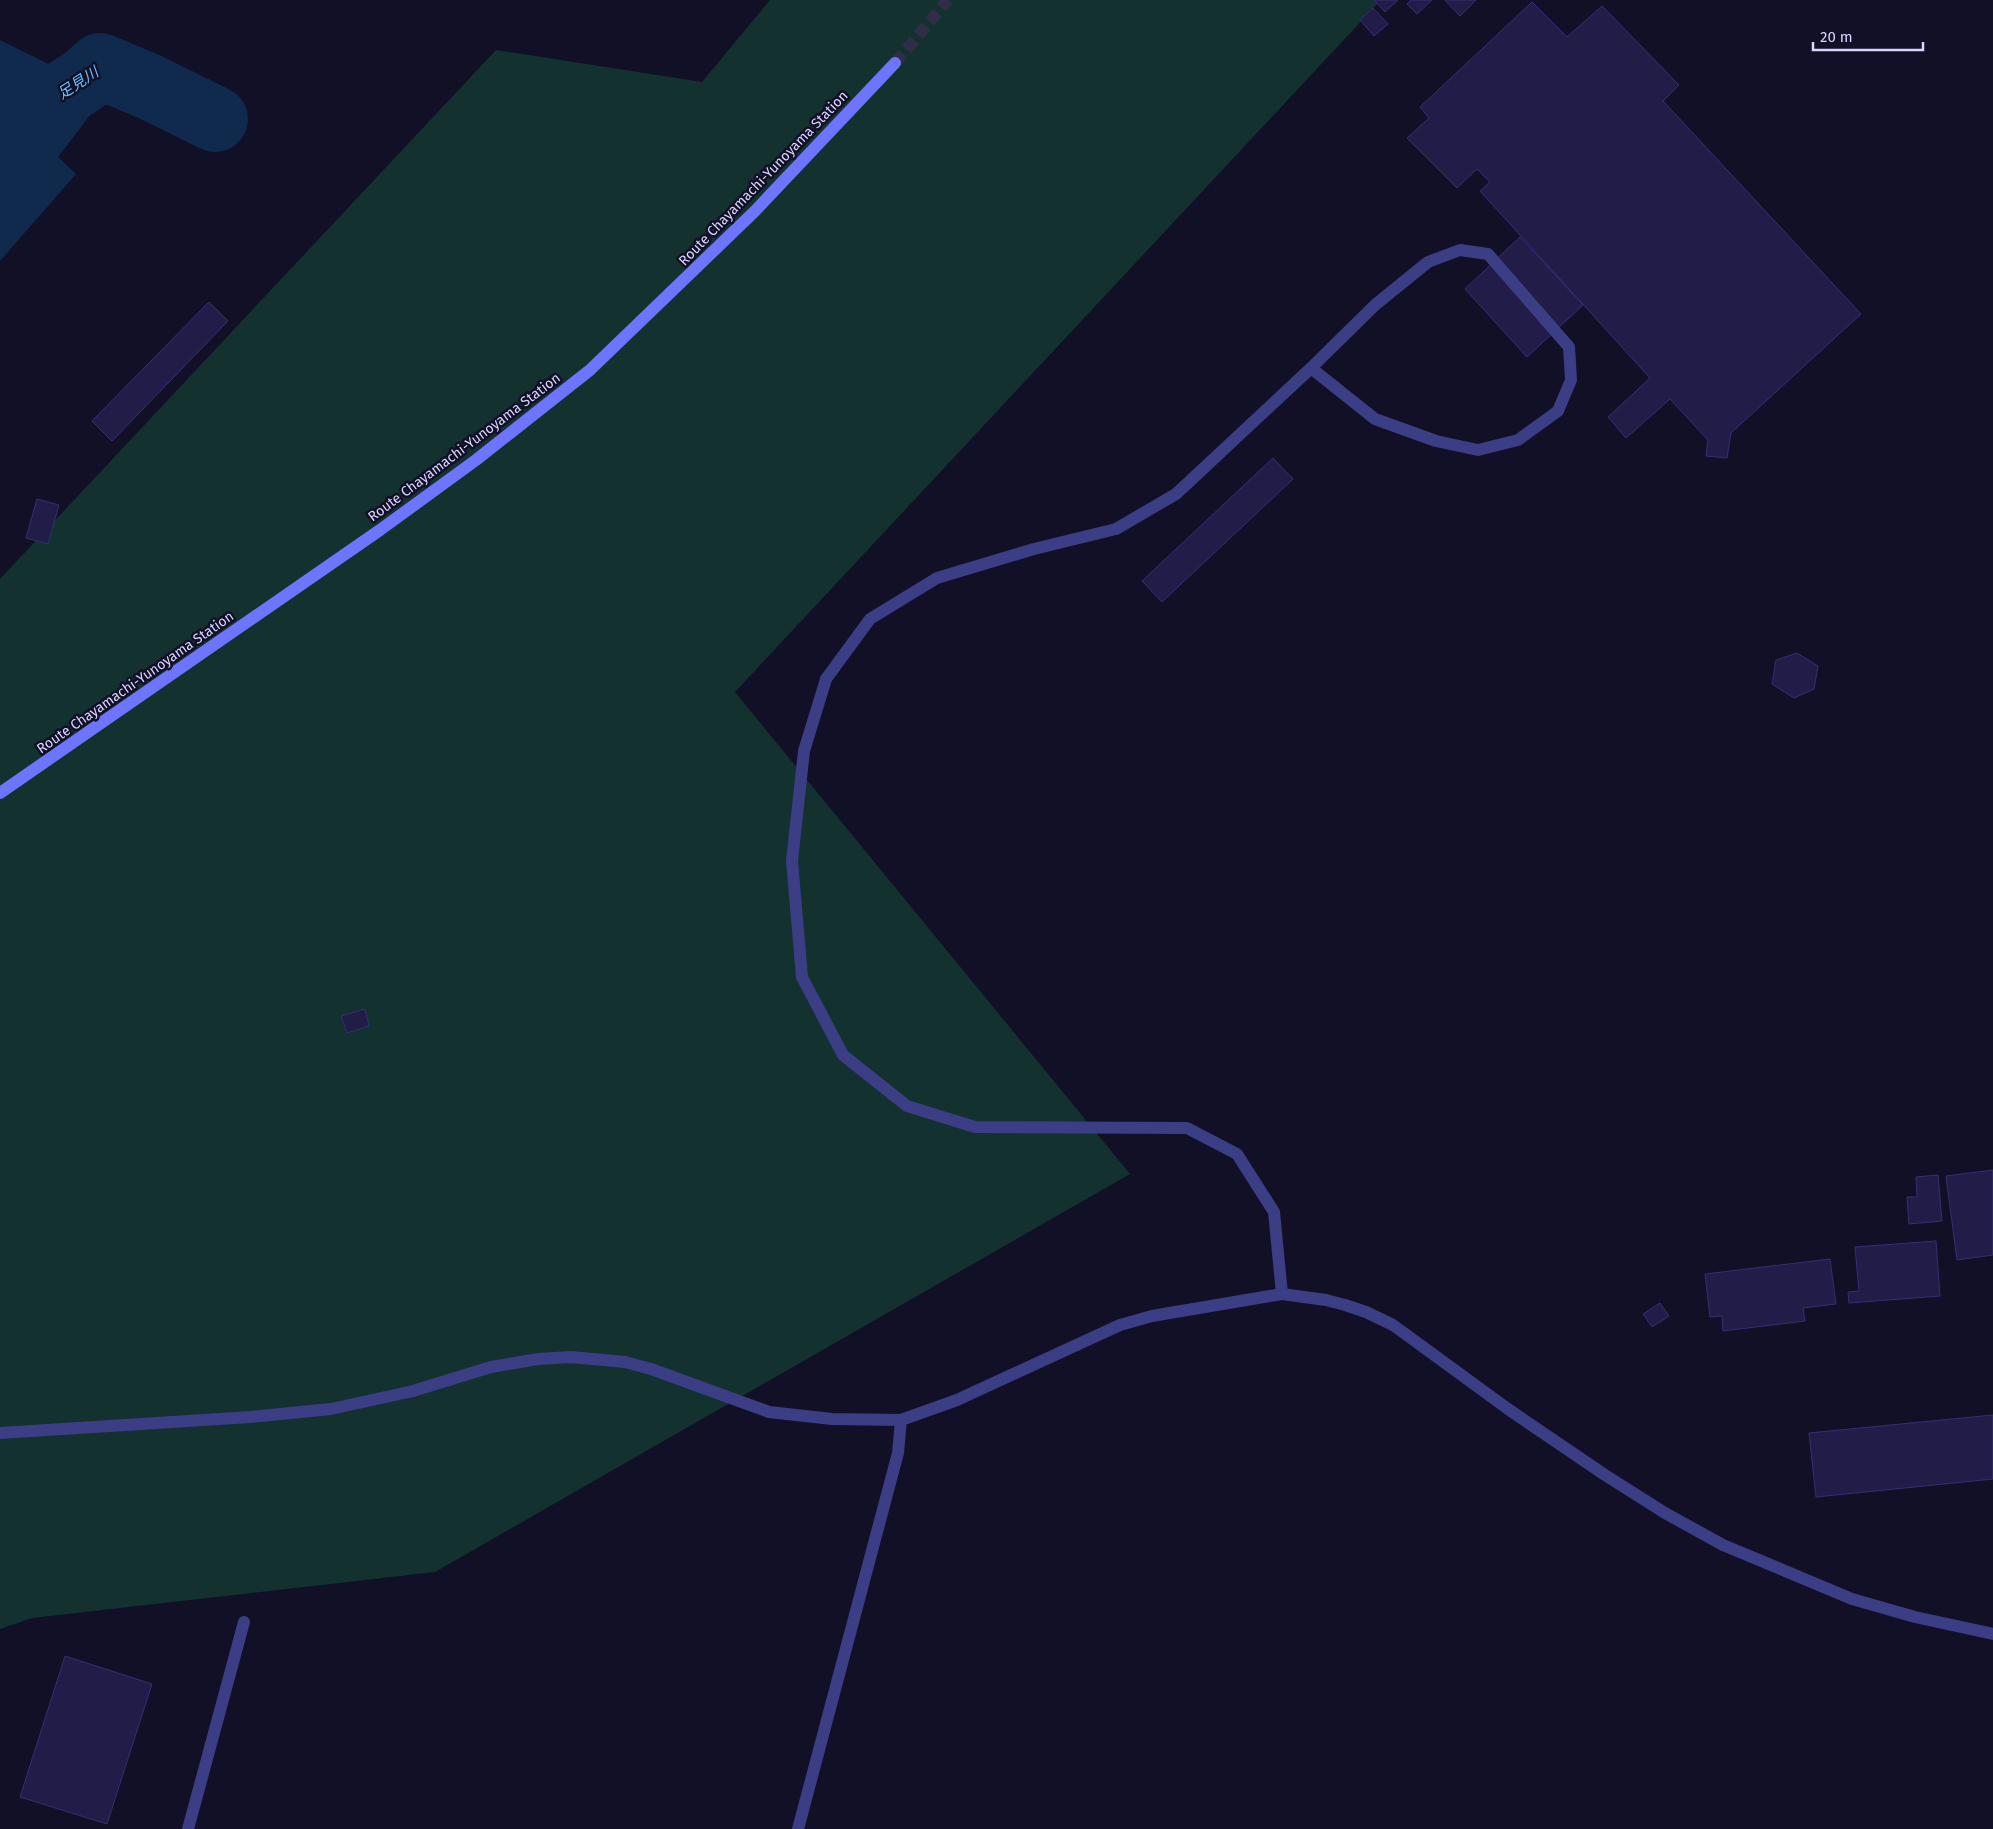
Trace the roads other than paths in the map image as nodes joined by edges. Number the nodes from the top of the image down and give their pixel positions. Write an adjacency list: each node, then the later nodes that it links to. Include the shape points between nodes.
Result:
1 (895, 63): 3 (main road, Route Chayamachi-Yunoyama Station, via 755,211 590,370 380,530)
2 (1311, 368): 2 (street, via 1375,305 1428,262 1460,250 1488,254 1569,346 1571,380 1558,411 1518,440 1478,450 1436,441 1375,419); 4 (street, via 1176,494 1116,529 937,578 870,619 826,679 804,750 792,861 802,977 843,1055 907,1106 975,1127 1187,1128 1237,1154 1274,1212)
3 (0, 793)
4 (1282, 1294): 5 (street, via 1152,1316 1120,1325 957,1400); 8 (street, via 1346,1305 1393,1326 1605,1475 1723,1545 1852,1599)
5 (901, 1420): 6 (street, via 832,1419 769,1412 651,1369 625,1362 571,1357 491,1367 413,1391 331,1409); 10 (street, via 898,1453)
6 (0, 1433)
7 (244, 1622): 9 (street)
8 (1993, 1634)
9 (188, 1829)
10 (798, 1829)

